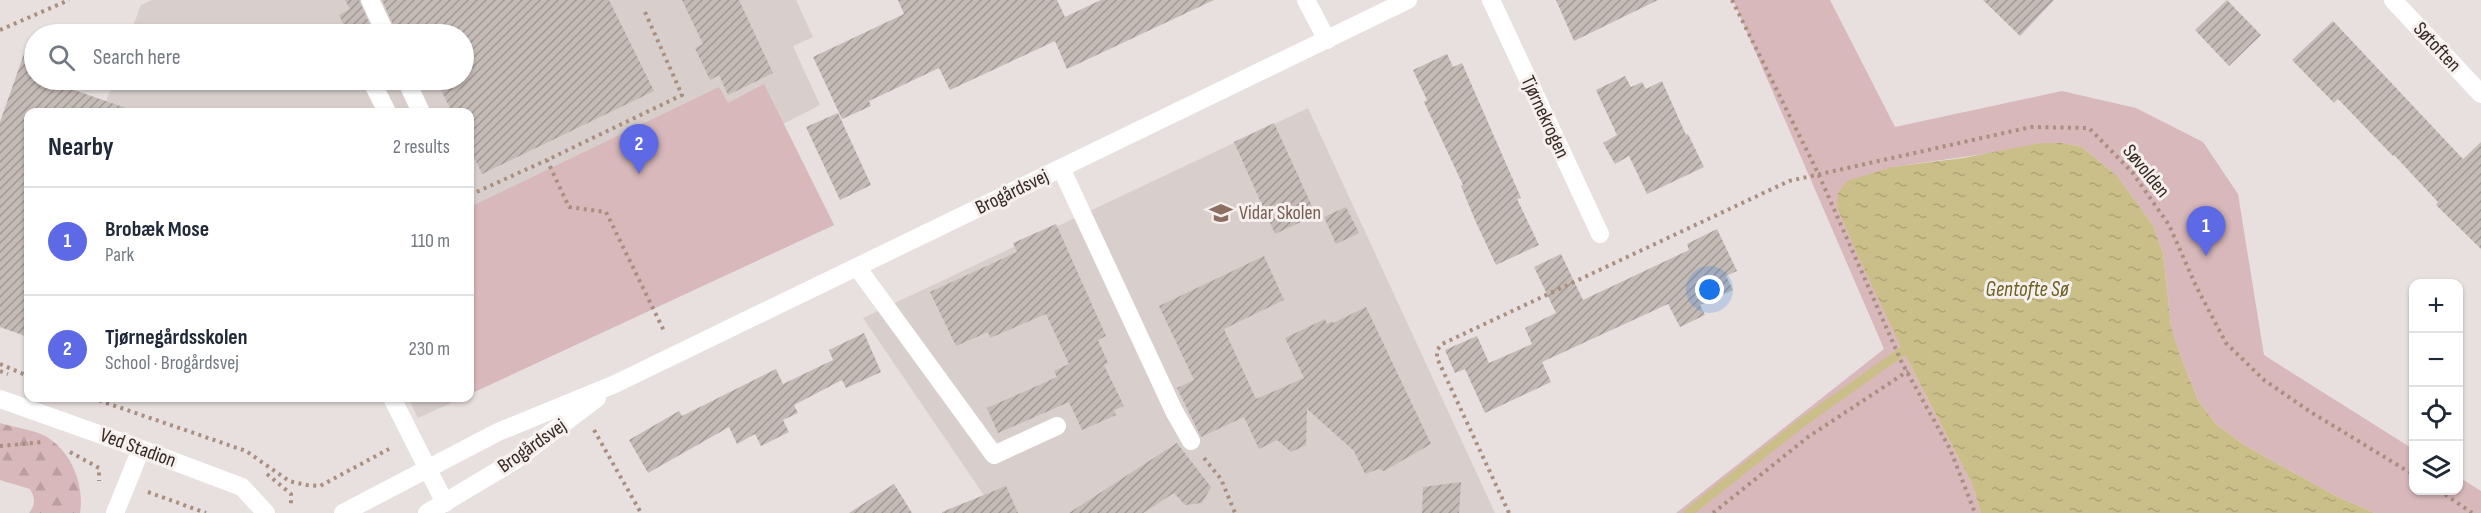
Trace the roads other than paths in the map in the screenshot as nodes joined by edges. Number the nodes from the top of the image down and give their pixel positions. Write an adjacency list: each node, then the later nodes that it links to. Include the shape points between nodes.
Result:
1 (370, 0): 6 (street)
2 (1306, 0): 7 (street)
3 (1408, 0): 7 (street, Brogårdsvej)
4 (1491, 0): 14 (street, Tjørnekrogen)
5 (2393, 0): 10 (street, Søtoften)
6 (381, 24)
7 (1327, 40): 13 (street, Brogårdsvej)
8 (376, 90): 11 (street)
9 (411, 90): 12 (street)
10 (2481, 94)
11 (385, 108)
12 (420, 108)
13 (1061, 168): 15 (street, Brogårdsvej); 20 (street)
14 (1600, 234)
15 (857, 267): 16 (street, Brogårdsvej); 19 (street, via 994,455)
16 (615, 384): 22 (street, Brogårdsvej, via 498,432); 23 (street, Brogårdsvej, via 514,461)
17 (0, 399): 21 (street, Ved Stadion)
18 (394, 402): 22 (street)
19 (1057, 426)
20 (1191, 441)
21 (141, 448): 24 (street); 25 (street, Ved Stadion, via 242,488)
22 (426, 468): 23 (street); 26 (street, Brogårdsvej)
23 (445, 503): 27 (street, Brogårdsvej)
24 (115, 513)
25 (266, 513)
26 (343, 513)
27 (428, 513)

